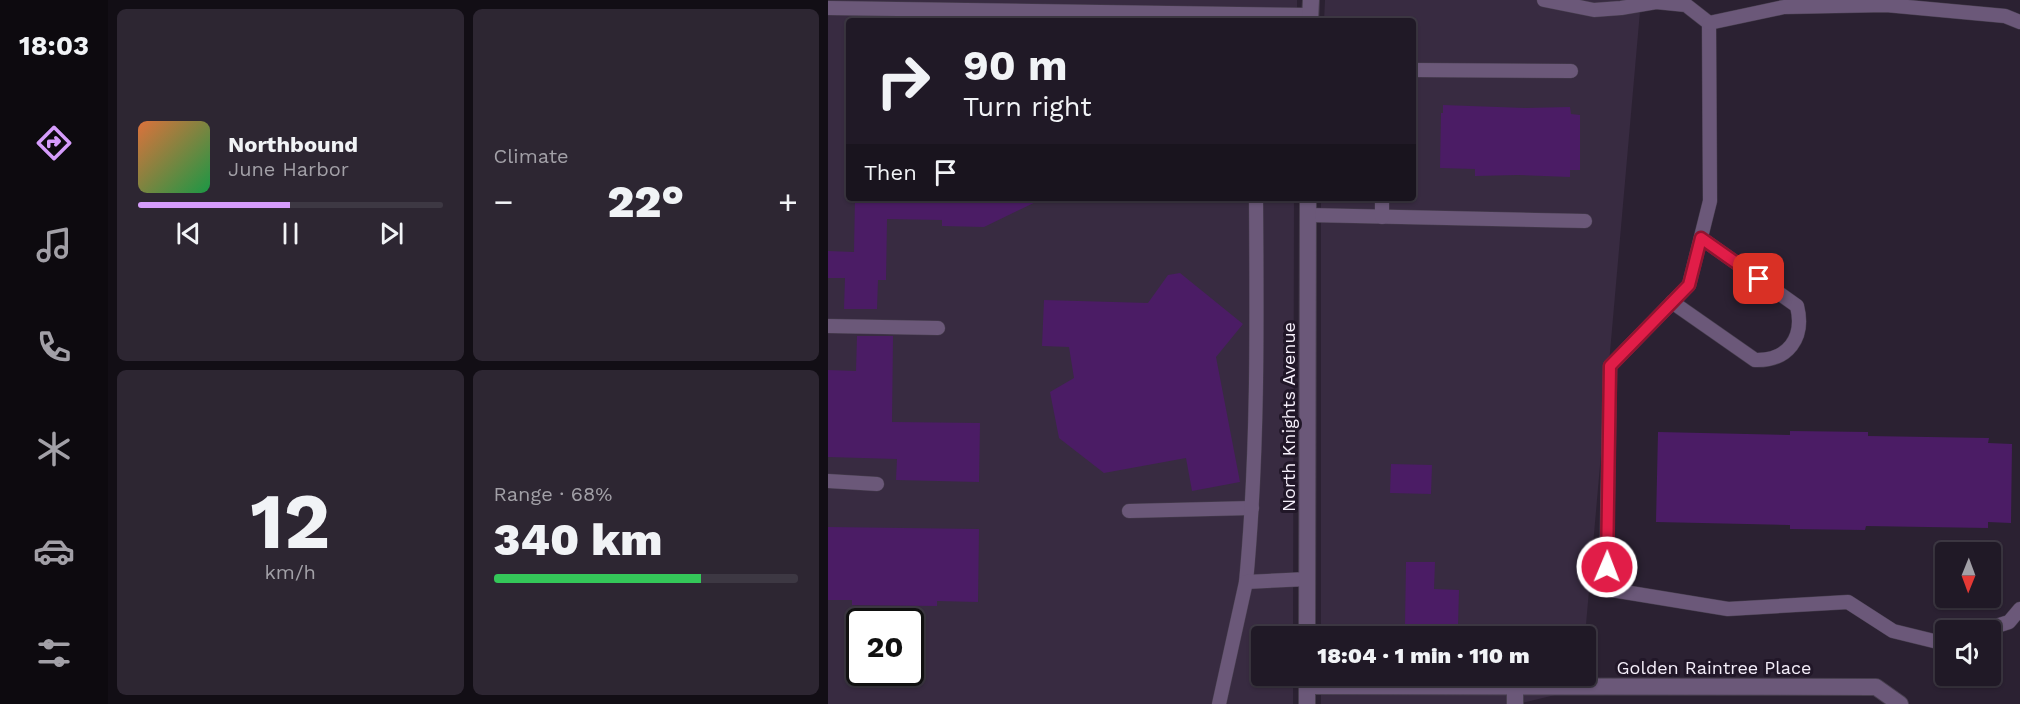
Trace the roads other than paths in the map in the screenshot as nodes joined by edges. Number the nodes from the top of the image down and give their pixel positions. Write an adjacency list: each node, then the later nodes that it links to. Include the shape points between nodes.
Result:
1 (1544, 0): 2 (lane, via 1594,10)
2 (1655, 1): 9 (lane, via 1686,5)
3 (1051, 6): 4 (lane); 7 (lane)
4 (1236, 7): 6 (lane)
5 (828, 8): 7 (lane)
6 (1310, 12)
7 (854, 15)
8 (2020, 22): 9 (lane, via 2004,16 1886,5 1784,7)
9 (1709, 23): 17 (lane, via 1710,201)
10 (1416, 70): 11 (lane)
11 (1571, 71)
12 (1256, 201): 23 (lane)
13 (1382, 201): 15 (lane)
14 (1308, 206): 15 (lane); 25 (street, North Knights Avenue)
15 (1382, 217): 16 (lane)
16 (1585, 220)
17 (1701, 238): 18 (lane, via 1689,285); 18 (lane, via 1797,306 1800,316 1796,340 1785,353 1769,360 1755,360)
18 (1672, 302): 30 (lane, via 1610,366 1606,589 1728,609 1848,602 1893,631)
19 (828, 326): 20 (lane)
20 (938, 328)
21 (828, 481): 22 (lane)
22 (878, 484)
23 (1252, 508): 24 (lane); 26 (lane)
24 (1129, 511)
25 (1308, 579): 26 (lane); 29 (street, North Knights Avenue)
26 (1246, 582): 33 (lane)
27 (2020, 609): 28 (lane, via 2009,622)
28 (2001, 625)
29 (1307, 626)
30 (1935, 641)
31 (1307, 686): 34 (street)
32 (1515, 686): 35 (street); 36 (street, Golden Raintree Place, via 1876,687)
33 (1219, 704)
34 (1307, 704)
35 (1515, 704)
36 (1900, 704)

